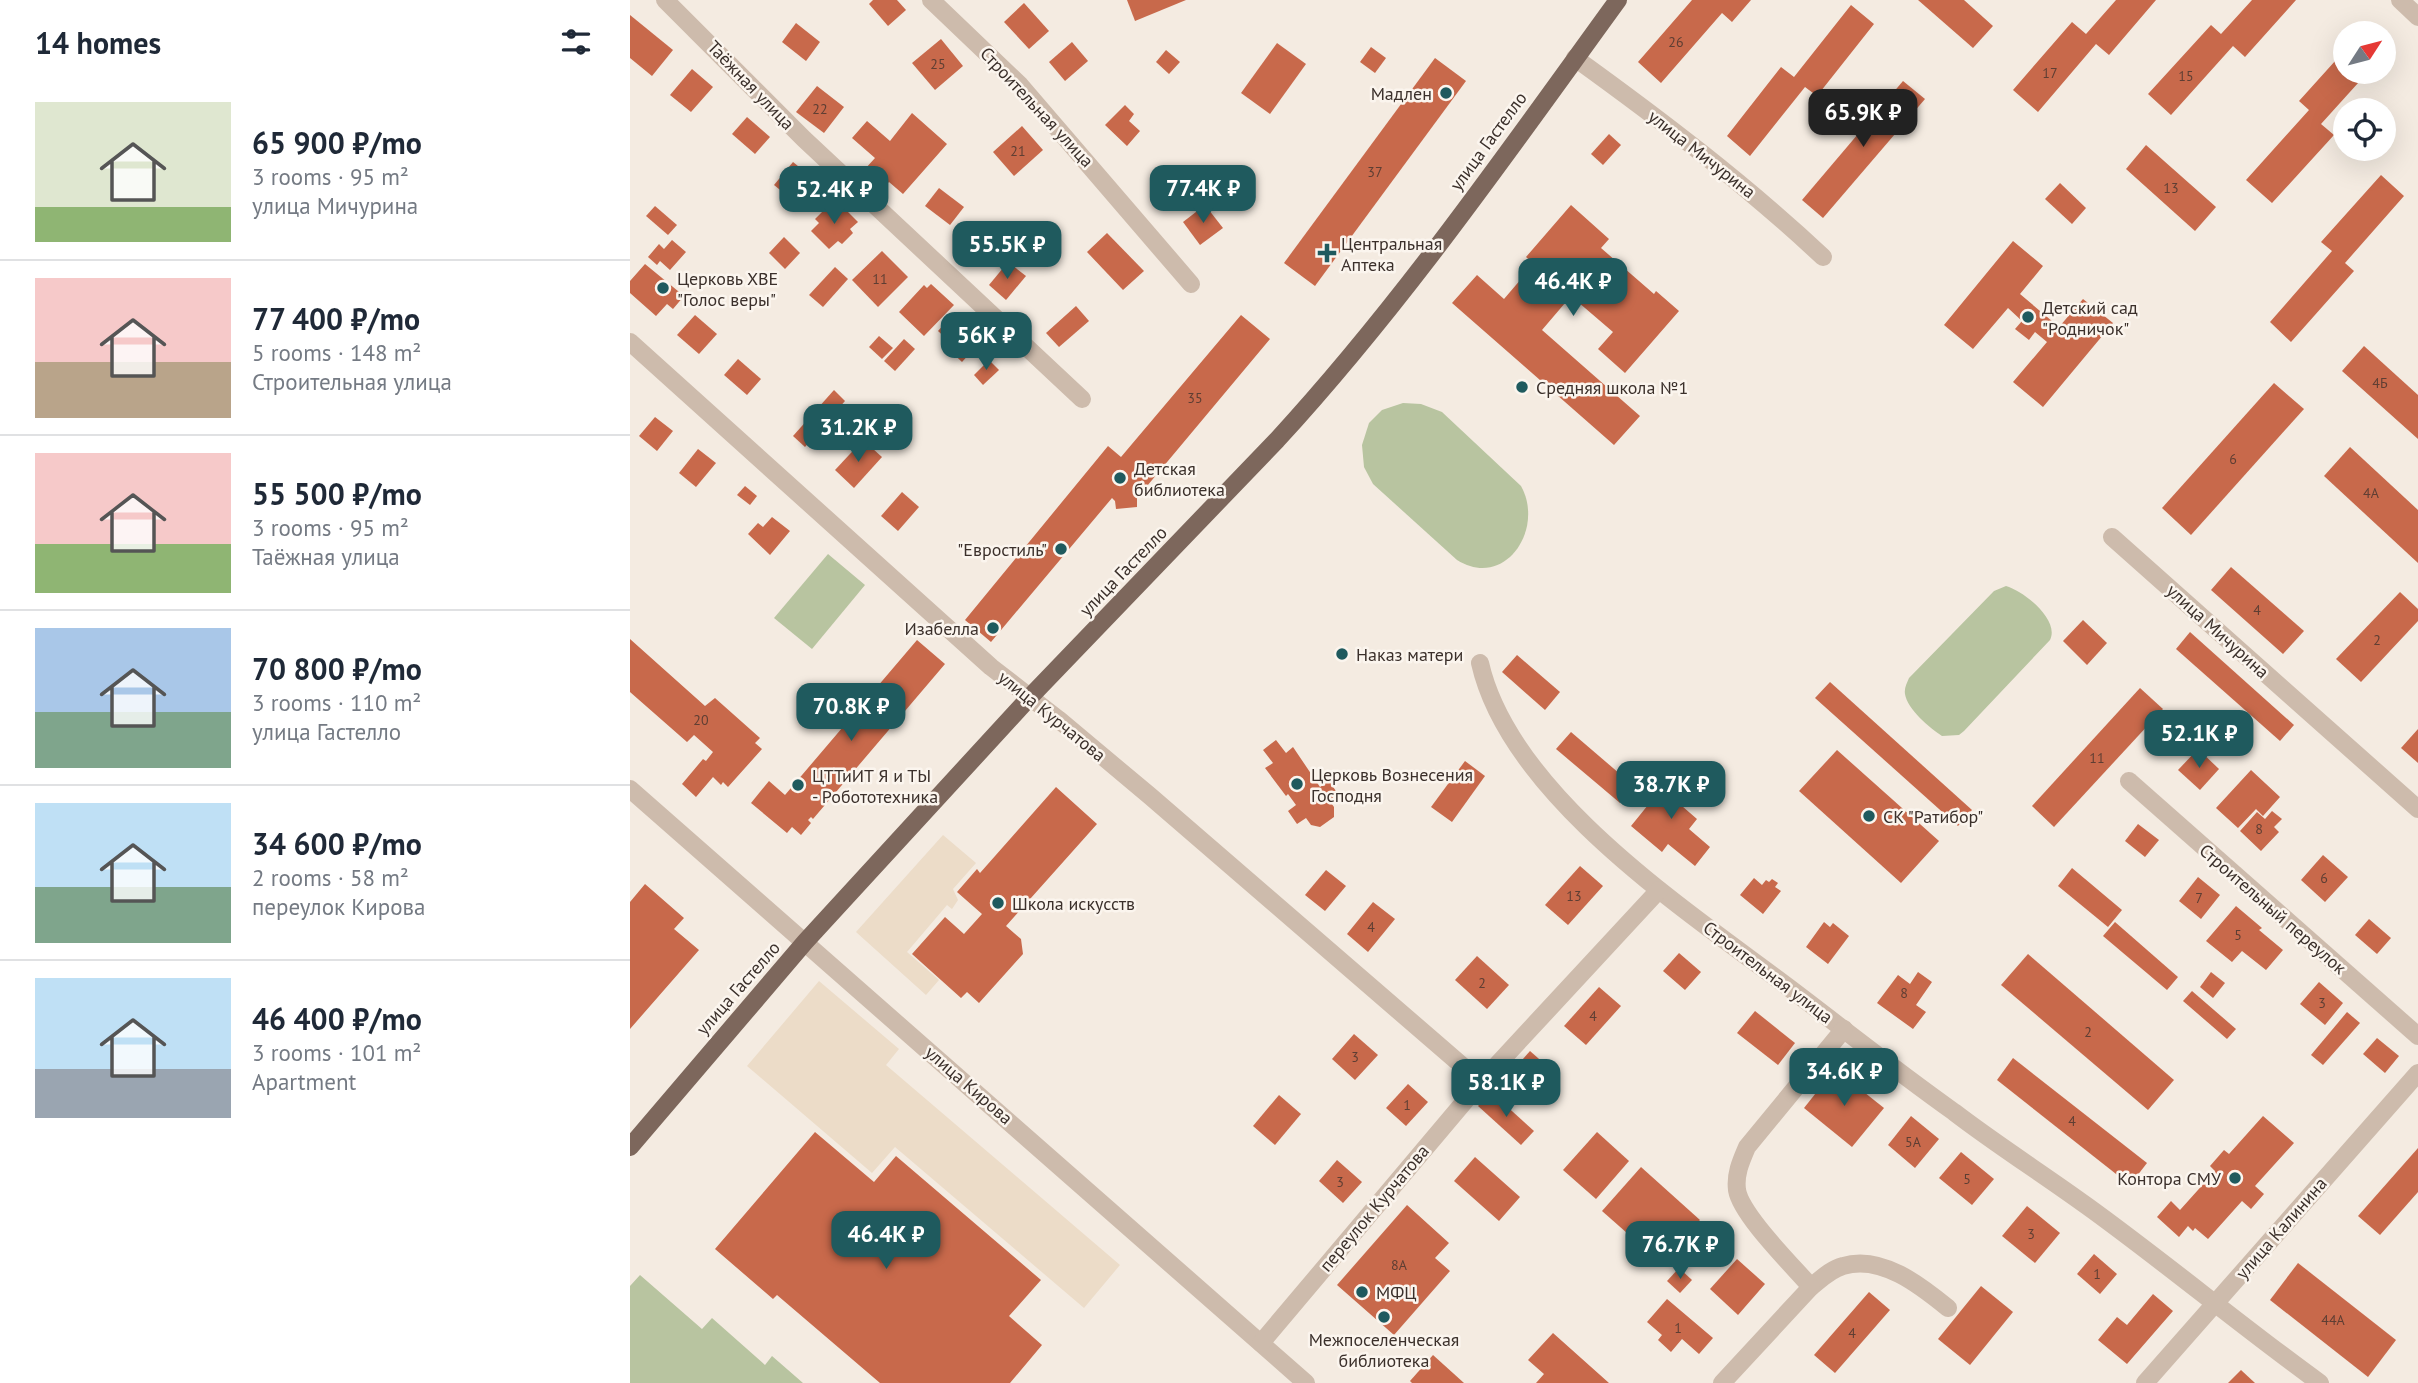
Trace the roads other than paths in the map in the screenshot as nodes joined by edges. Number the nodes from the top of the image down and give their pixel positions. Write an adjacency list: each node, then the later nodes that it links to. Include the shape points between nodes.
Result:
1 (665, 0): 10 (street, Таёжная улица, via 804,139)
2 (931, 0): 8 (street, Строительная улица, via 1020,85)
3 (1618, 0): 6 (main road, улица Гастелло)
4 (2400, 0): 5 (street)
5 (2418, 17)
6 (1575, 58): 7 (street, улица Мичурина, via 1723,169); 13 (main road, улица Гастелло, via 1403,290 1315,398)
7 (1823, 257)
8 (1191, 284)
9 (630, 342): 13 (street, улица Курчатова)
10 (1083, 399)
11 (2112, 537): 16 (street, улица Мичурина)
12 (1480, 663): 17 (street, Строительная улица, via 1503,721 1535,769 1603,843)
13 (1029, 698): 18 (main road, улица Гастелло); 22 (street, улица Курчатова, via 1150,796)
14 (2129, 781): 20 (street, Строительный переулок)
15 (630, 789): 18 (street, улица Кирова)
16 (2418, 809)
17 (1659, 890): 19 (street, Строительная улица); 22 (street, переулок Курчатова)
18 (805, 942): 23 (main road, улица Гастелло); 27 (street, улица Кирова)
19 (1844, 1029): 24 (street, via 1747,1147 1738,1167 1737,1191 1745,1209); 25 (street, Строительная улица)
20 (2418, 1036)
21 (2418, 1073): 25 (street, улица Калинина)
22 (1481, 1082): 27 (street, переулок Курчатова)
23 (630, 1147)
24 (1811, 1287): 26 (street, via 1843,1266 1866,1263 1907,1279); 29 (street)
25 (2214, 1304): 30 (street, улица Калинина); 31 (street, Строительная улица)
26 (1948, 1308)
27 (1261, 1343): 28 (street, улица Кирова)
28 (1307, 1383)
29 (1723, 1383)
30 (2145, 1383)
31 (2320, 1383)

